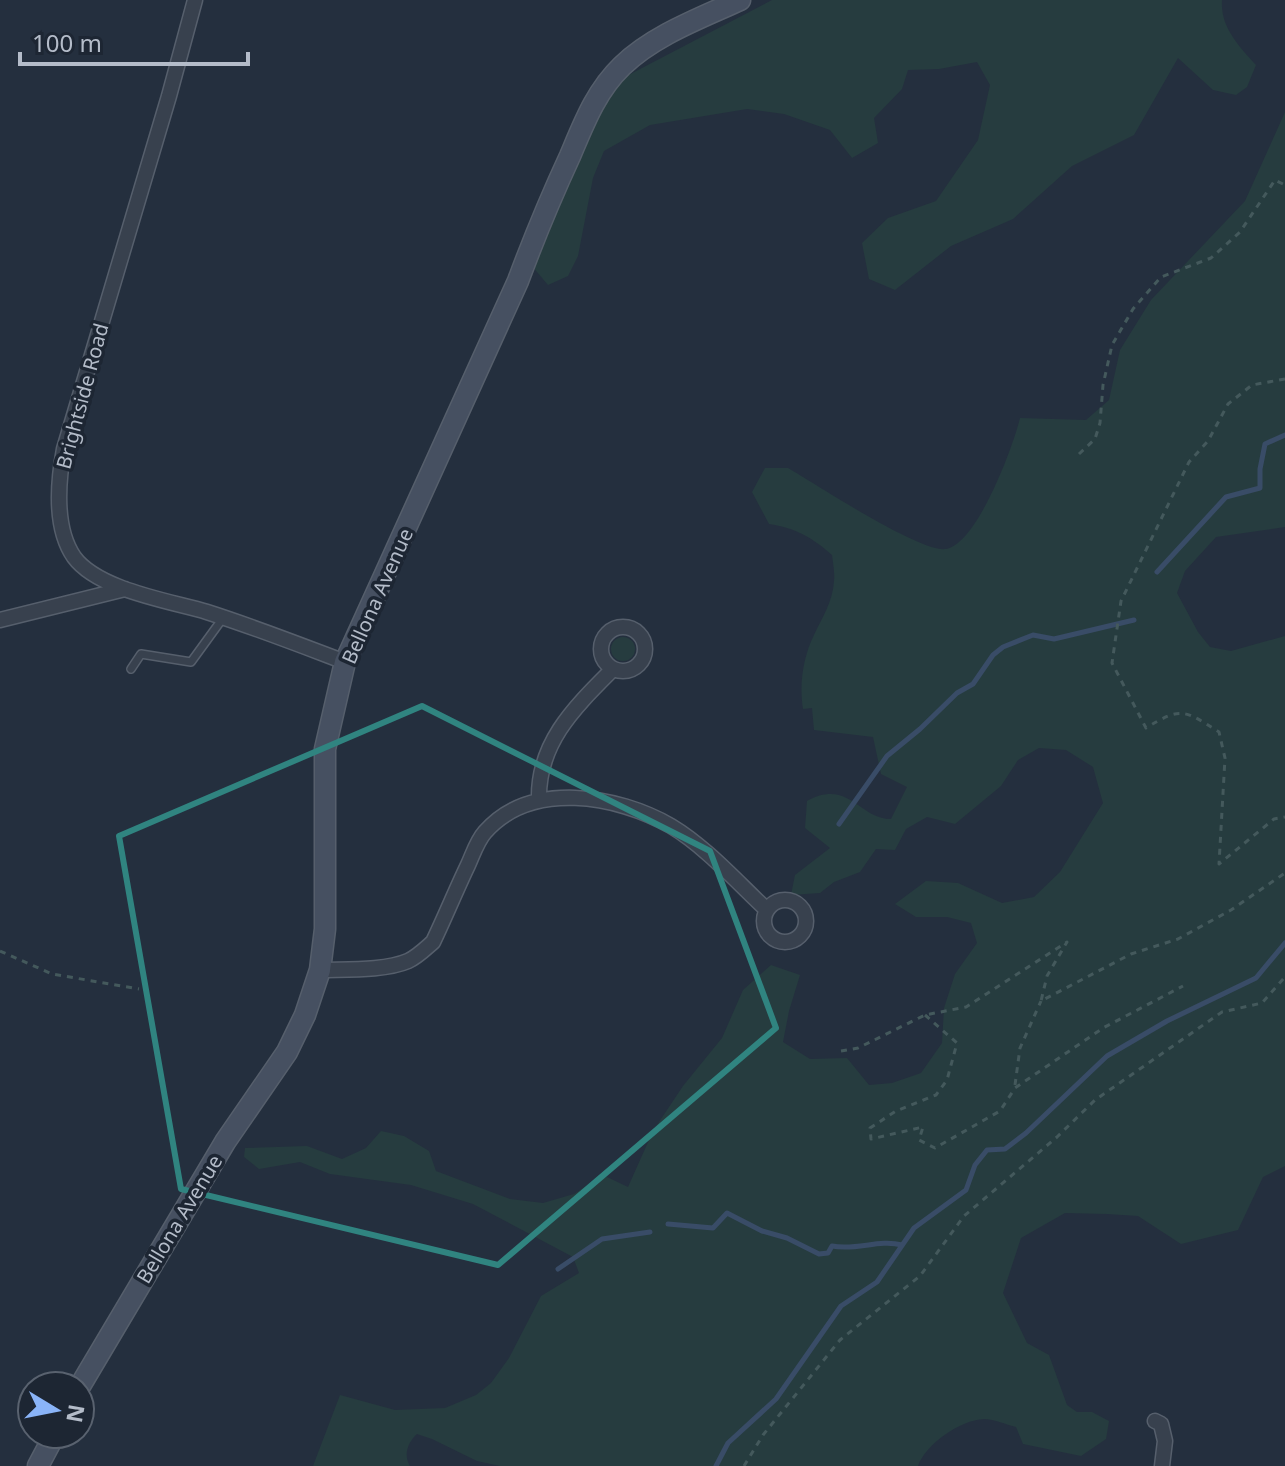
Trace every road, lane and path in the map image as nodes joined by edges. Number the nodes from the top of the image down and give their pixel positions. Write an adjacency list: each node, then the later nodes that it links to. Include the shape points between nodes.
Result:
1 (195, 0): 6 (street, Brightside Road, via 59,474 63,530 72,555 84,568)
2 (740, 0): 9 (main road, Bellona Avenue, via 643,50 598,94)
3 (1285, 185): 5 (path, via 1275,180 1240,232 1211,258 1161,277 1133,309 1112,345 1095,439)
4 (1285, 379): 13 (path, via 1252,385 1228,404 1208,441 1189,462 1121,601 1112,663 1146,728 1172,712 1219,732 1225,770 1219,864 1274,819)
5 (1079, 454)
6 (125, 589): 7 (street, Brightside Road); 8 (street)
7 (223, 618): 9 (street, Brightside Road); 10 (lane, via 191,662 141,654)
8 (0, 620)
9 (345, 662): 17 (main road, Bellona Avenue, via 325,749 325,929)
10 (131, 669)
11 (613, 669): 12 (street, via 552,741 541,767)
12 (539, 801): 15 (street, via 583,799 648,814 674,828); 17 (street, via 513,811 483,834 433,942 421,953 389,966)
13 (1285, 817)
14 (1285, 873): 21 (path, via 1178,939 1131,954)
15 (767, 910)
16 (0, 951): 20 (path, via 52,974)
17 (320, 970): 25 (main road, Bellona Avenue, via 287,1052 225,1142)
18 (1285, 977): 27 (path, via 1262,1003 1222,1012 1095,1100 964,1216 920,1276 840,1340)
19 (1183, 986): 24 (path, via 1103,1028)
20 (139, 989)
21 (1041, 1001): 22 (path, via 1047,976 1067,942 966,1007); 24 (path, via 1020,1048)
22 (925, 1015): 23 (path); 24 (path, via 957,1043 947,1080 936,1095 870,1128 871,1139 923,1127 919,1140 935,1148 1000,1111)
23 (841, 1051)
24 (1015, 1088)
25 (90, 1370)
26 (1155, 1421): 28 (street, via 1164,1432)
27 (744, 1466)
28 (1162, 1466)

